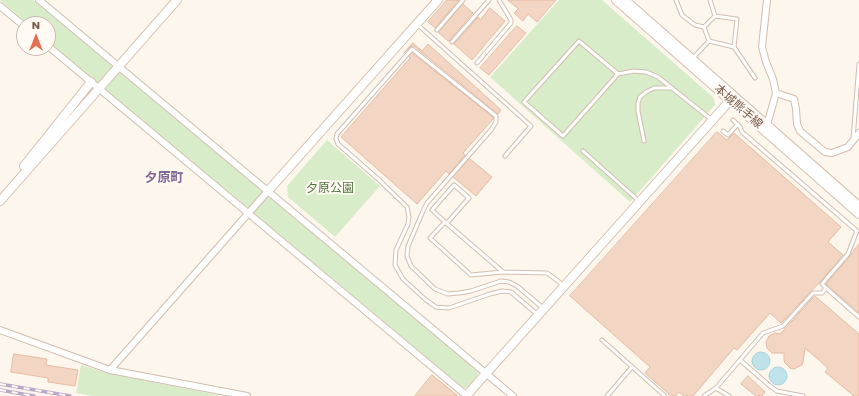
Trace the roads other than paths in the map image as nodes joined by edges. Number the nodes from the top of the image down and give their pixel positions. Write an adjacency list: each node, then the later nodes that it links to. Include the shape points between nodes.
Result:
1 (38, 0): 25 (street)
2 (177, 0): 25 (street)
3 (438, 0): 15 (street)
4 (463, 0): 17 (lane)
5 (489, 0): 19 (lane)
6 (499, 0): 23 (lane, via 511,23)
7 (616, 0): 32 (street, 本城熊手線)
8 (625, 0): 22 (street, 本城熊手線)
9 (676, 0): 16 (lane, via 682,15 695,25)
10 (710, 0): 13 (lane)
11 (767, 0): 31 (street, via 762,46)
12 (0, 6): 14 (street)
13 (715, 16): 16 (lane); 20 (lane, via 736,19)
14 (16, 19)
15 (417, 24): 42 (lane, via 532,126); 43 (street)
16 (704, 27): 18 (lane)
17 (437, 30)
18 (709, 41): 20 (lane); 22 (lane)
19 (452, 42)
20 (734, 47): 27 (lane)
21 (56, 53): 28 (street)
22 (692, 59): 32 (street, 本城熊手線)
23 (476, 63)
24 (859, 64): 39 (lane)
25 (118, 67): 30 (street); 43 (street)
26 (618, 74): 26 (lane, via 563,136 524,102 579,41); 29 (lane, via 646,72 658,77)
27 (755, 78)
28 (91, 82): 30 (street); 44 (street)
29 (671, 88): 33 (lane); 40 (lane, via 654,88 640,97 638,111)
30 (99, 89): 45 (street); 48 (street)
31 (776, 93): 36 (street); 39 (street, via 794,99 800,131 825,152 842,150)
32 (732, 98): 33 (street); 36 (street, 本城熊手線); 49 (street, 本城熊手線)
33 (712, 120): 46 (street)
34 (733, 120): 35 (lane)
35 (738, 124): 37 (lane, via 728,135); 51 (lane, via 742,132)
36 (767, 125): 47 (street, 本城熊手線)
37 (723, 131)
38 (859, 133): 39 (street)
39 (853, 141)
40 (644, 142)
41 (583, 151): 46 (lane)
42 (505, 156)
43 (268, 191): 48 (street); 63 (street)
44 (0, 196)
45 (0, 201)
46 (639, 201): 53 (street)
47 (859, 206)
48 (248, 214): 62 (street); 66 (street)
49 (859, 214)
50 (446, 223): 50 (lane, via 432,210 454,185 470,198); 52 (lane); 52 (lane, via 430,238 471,275)
51 (858, 232): 54 (lane, via 848,254 822,284)
52 (503, 272): 53 (lane, via 546,274)
53 (564, 286): 55 (street)
54 (826, 288): 57 (lane); 60 (lane, via 822,293 813,293 783,326 764,333)
55 (544, 308): 56 (street); 56 (lane, via 509,282 501,281 471,291 448,294 435,289 410,266 408,246 427,203 496,122 496,116 412,48 337,134 336,139 338,144 407,207 408,224 396,250 395,265 403,279 436,306 449,308 502,291 511,292)
56 (538, 315): 63 (street)
57 (859, 317)
58 (0, 330): 62 (street)
59 (602, 340): 61 (lane)
60 (740, 360): 64 (lane); 72 (lane, via 771,387)
61 (632, 367): 68 (lane); 69 (lane)
62 (110, 370): 65 (street)
63 (486, 374): 66 (street); 67 (street)
64 (716, 388): 70 (lane); 71 (lane)
65 (247, 396)
66 (466, 396)
67 (514, 396)
68 (607, 396)
69 (665, 396)
70 (704, 396)
71 (729, 396)
72 (803, 396)

